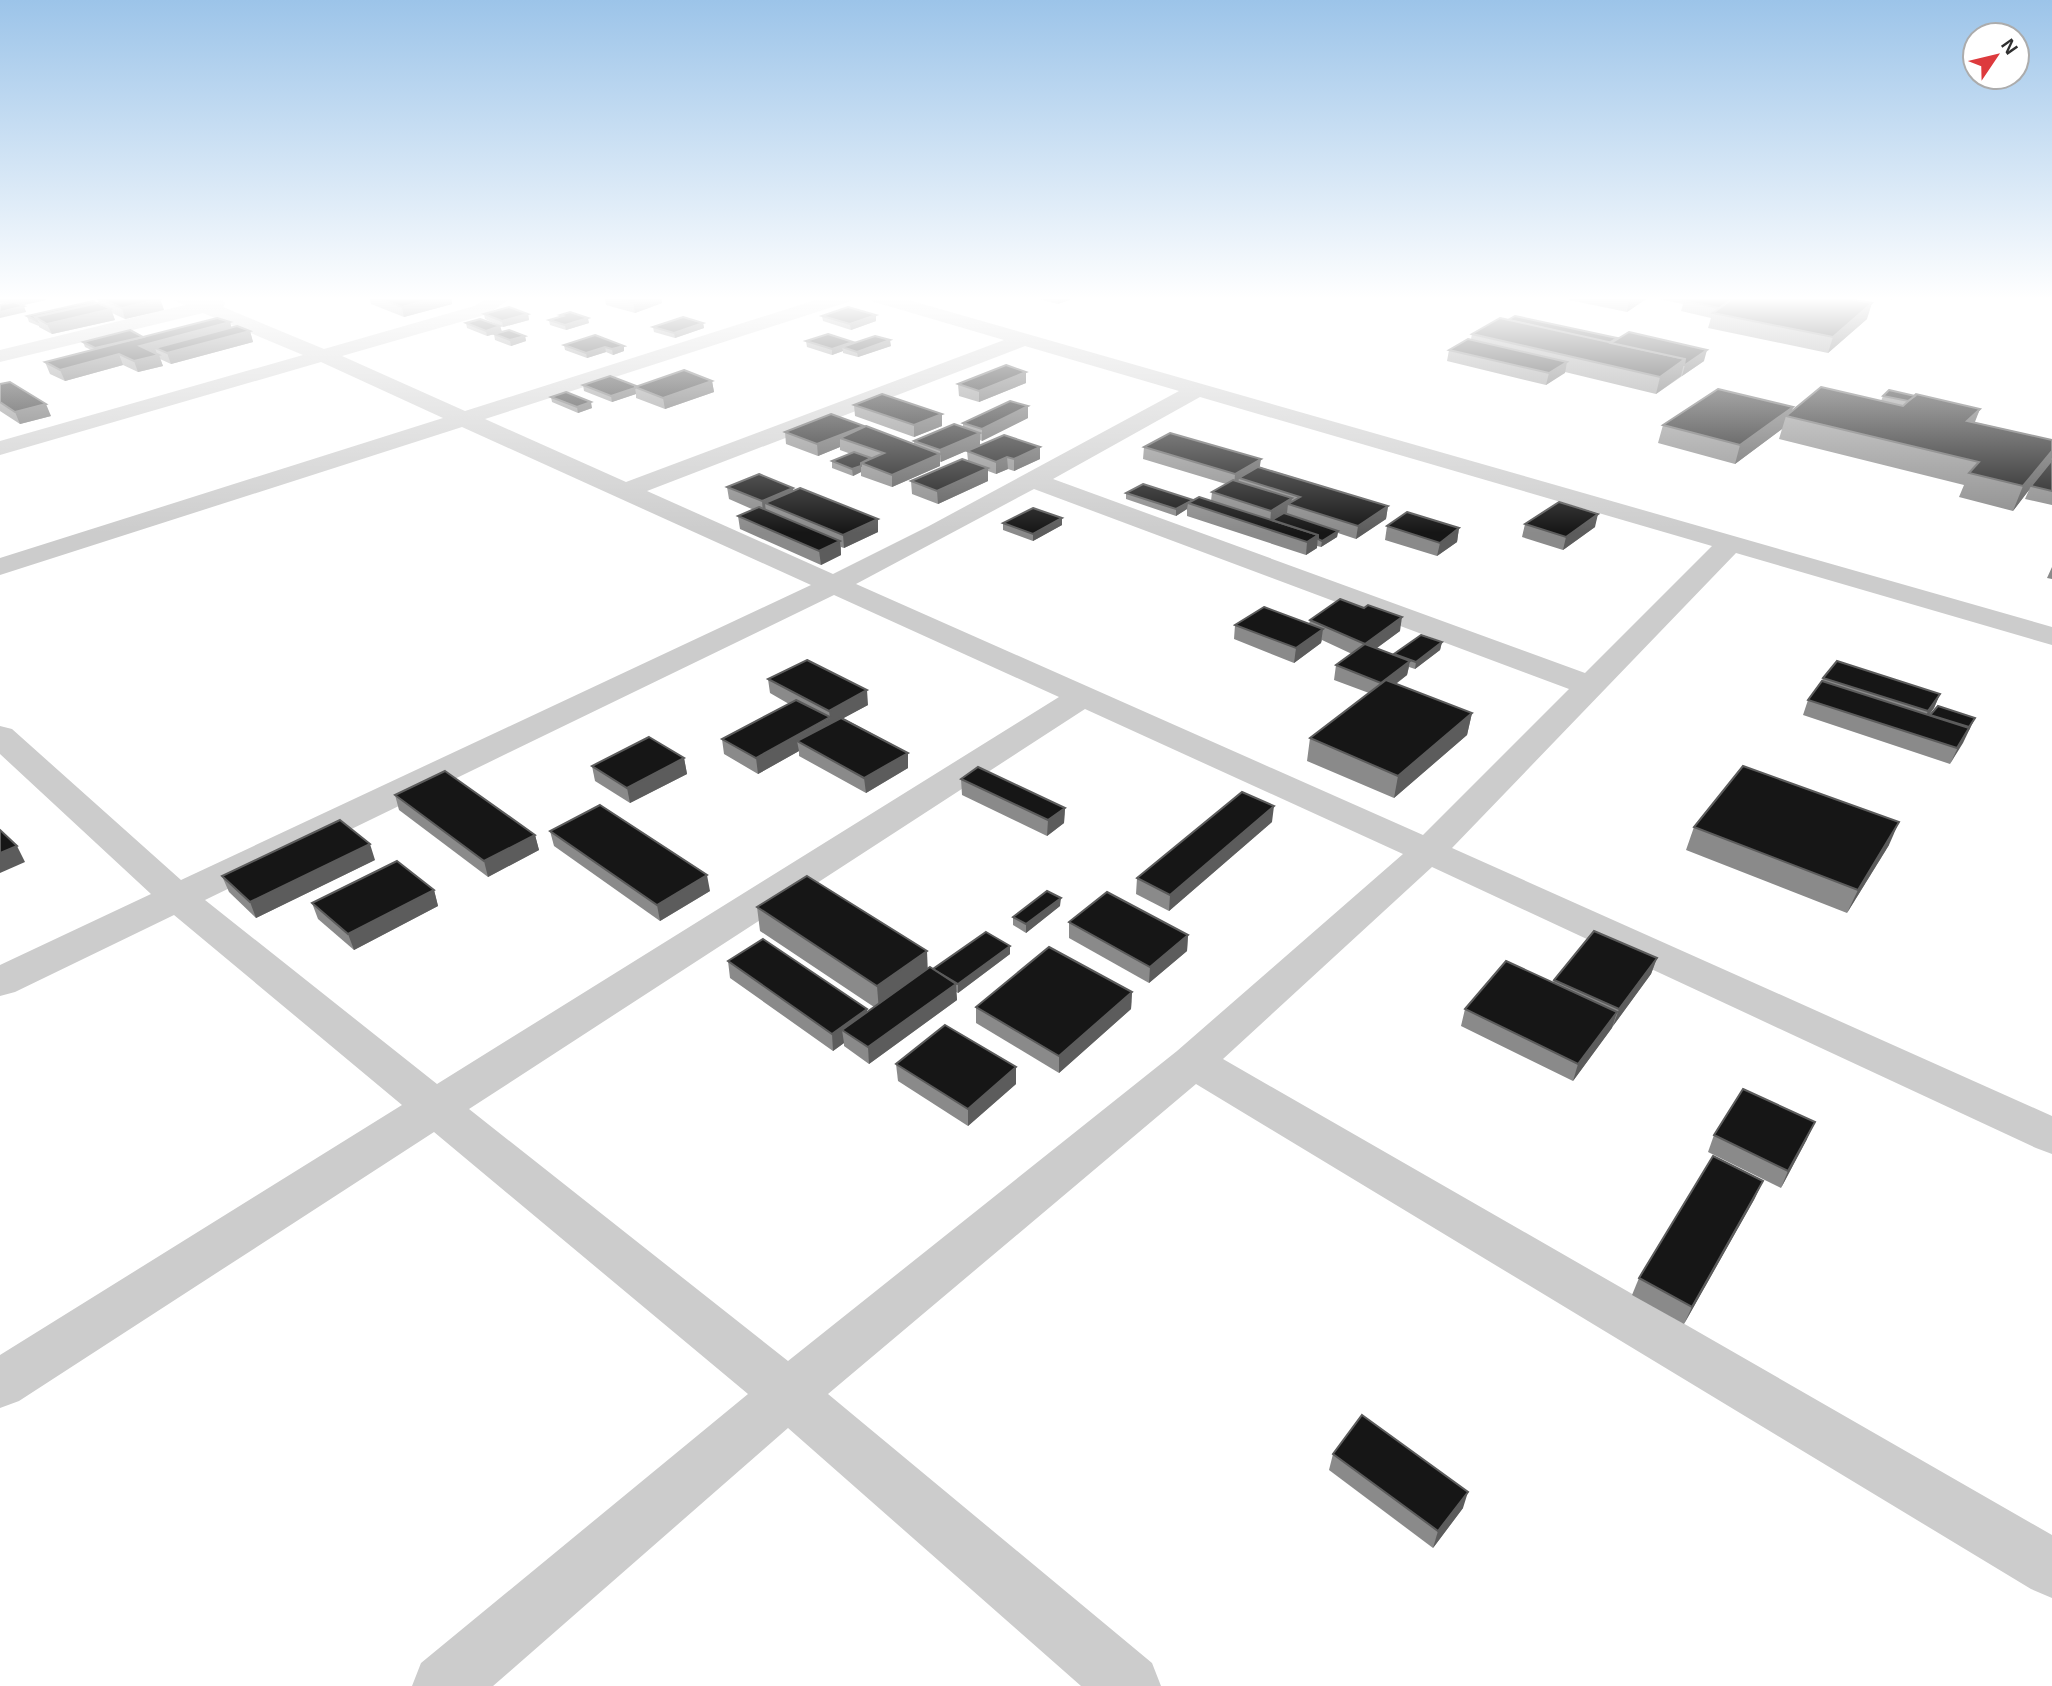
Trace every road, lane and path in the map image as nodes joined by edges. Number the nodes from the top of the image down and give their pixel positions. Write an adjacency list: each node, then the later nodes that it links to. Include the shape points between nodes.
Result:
1 (255, 376): 8 (street)
2 (367, 376): 7 (street)
3 (595, 376): 7 (street)
4 (928, 376): 10 (street)
5 (1152, 376): 6 (street)
6 (1198, 389): 9 (street); 11 (street)
7 (461, 418): 10 (street); 12 (street)
8 (0, 448)
9 (1032, 480): 13 (street); 15 (street)
10 (625, 491): 13 (street)
11 (1731, 543): 14 (street); 15 (street)
12 (0, 567)
13 (833, 585): 16 (street); 19 (street)
14 (2052, 636)
15 (1591, 686): 18 (street)
16 (1083, 696): 18 (street); 22 (street)
17 (1, 738): 19 (street)
18 (1428, 851): 21 (street); 23 (street)
19 (177, 897): 20 (street); 22 (street)
20 (0, 982)
21 (1193, 1062): 25 (street); 26 (street)
22 (437, 1108): 24 (street); 25 (street)
23 (2052, 1136)
24 (0, 1384)
25 (788, 1394): 27 (street); 28 (street)
26 (2052, 1568)
27 (444, 1686)
28 (1129, 1686)

